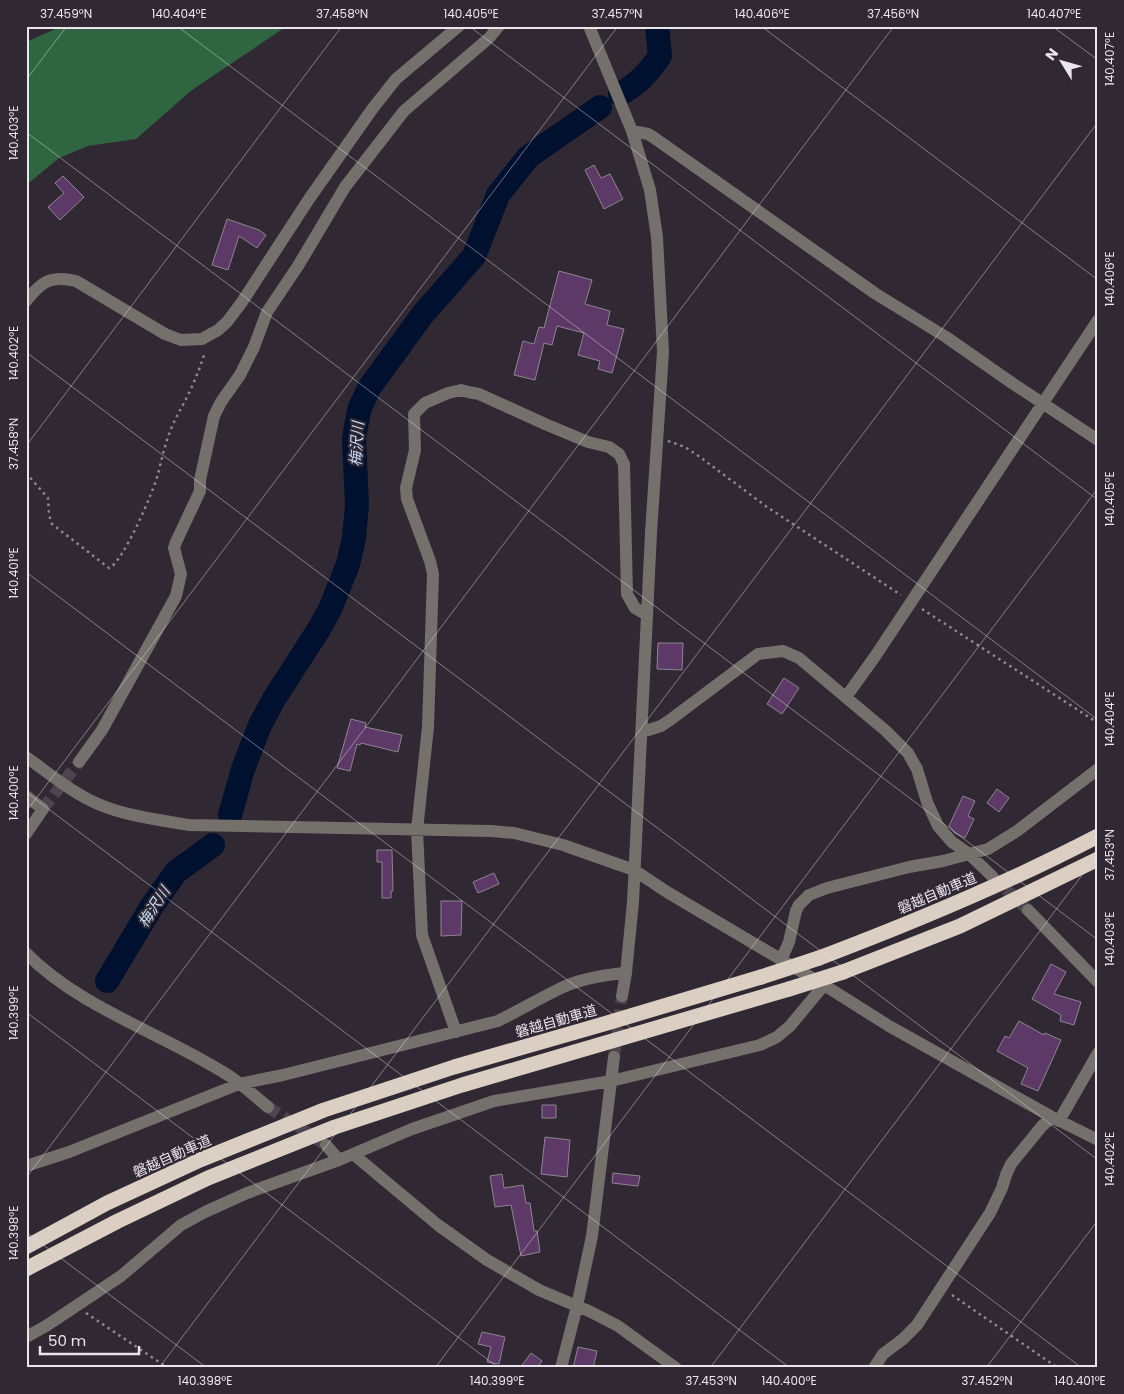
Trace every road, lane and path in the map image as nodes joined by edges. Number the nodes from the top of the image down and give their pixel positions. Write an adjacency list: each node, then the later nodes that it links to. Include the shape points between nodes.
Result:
1 (459, 26): 7 (street, via 396,79 309,198 242,302 227,322)
2 (498, 26): 18 (street, via 489,38 404,111 345,187 267,312 240,375 214,416 200,492 174,548 181,574 176,596 102,730)
3 (589, 26): 4 (street)
4 (632, 131): 8 (street, via 648,134 683,157 876,294 946,337); 9 (street, via 650,190 657,237 663,352)
5 (26, 301): 7 (street, via 48,280 66,279 76,281 165,334 181,340 202,340)
6 (1098, 320): 8 (street)
7 (208, 336): 11 (path, via 209,342 190,392 171,428 150,496 113,567 109,568 52,524 48,498)
8 (1041, 403): 10 (street); 12 (street)
9 (657, 438): 12 (path, via 685,447 767,507); 13 (street)
10 (1098, 440)
11 (26, 473)
12 (911, 602): 14 (street); 15 (path)
13 (647, 615): 16 (street); 21 (street, via 635,608 628,594 624,464 616,451 479,394 461,390 421,406 414,414 415,450 406,488 409,507 433,574 428,728)
14 (846, 697): 16 (street, via 799,658 783,651 758,654 665,723); 24 (street, via 908,753 938,826)
15 (1098, 723)
16 (642, 732): 26 (street)
17 (26, 757): 21 (street, via 96,804 162,821 189,825)
18 (79, 762)
19 (1098, 769): 24 (street, via 1000,842)
20 (26, 796): 22 (street, via 43,809)
21 (417, 830): 26 (street, via 514,833 563,845); 35 (street, via 422,934)
22 (26, 834)
23 (1098, 836): 47 (highway, 磐越自動車道, bridge, via 950,906 819,958 454,1067 316,1113 200,1160)
24 (969, 854): 27 (street); 30 (street, via 809,895 796,910)
25 (1098, 858): 48 (highway, bridge, via 960,926 843,972 462,1085 334,1127 118,1220)
26 (634, 870): 30 (street); 31 (street)
27 (992, 876)
28 (1028, 910): 32 (street)
29 (26, 953): 39 (street, via 80,995 224,1072)
30 (781, 960): 33 (street)
31 (626, 973): 34 (street); 35 (street, via 605,975 558,989 498,1021)
32 (1098, 982)
33 (824, 985): 38 (street, via 790,1026 760,1045); 41 (street, via 889,1026)
34 (622, 996)
35 (456, 1032): 39 (street)
36 (1098, 1053): 41 (street)
37 (614, 1057): 38 (street)
38 (611, 1081): 44 (street, via 494,1101 412,1129); 50 (street, via 592,1236)
39 (238, 1084): 40 (street); 46 (street)
40 (268, 1107)
41 (1056, 1119): 42 (street); 49 (street, via 1042,1126 1011,1164 990,1213)
42 (1098, 1140)
43 (326, 1145): 45 (street)
44 (353, 1154): 45 (street); 50 (street, via 431,1219 487,1260 539,1290)
45 (339, 1160): 51 (street, via 247,1193 180,1225 121,1276)
46 (26, 1166)
47 (26, 1247)
48 (26, 1269)
49 (942, 1288): 56 (street, via 917,1325 883,1354); 57 (path)
50 (577, 1306): 54 (street); 55 (street, via 618,1326)
51 (77, 1307): 52 (street); 53 (path)
52 (26, 1337)
53 (168, 1368)
54 (561, 1368)
55 (676, 1368)
56 (874, 1368)
57 (1058, 1368)

